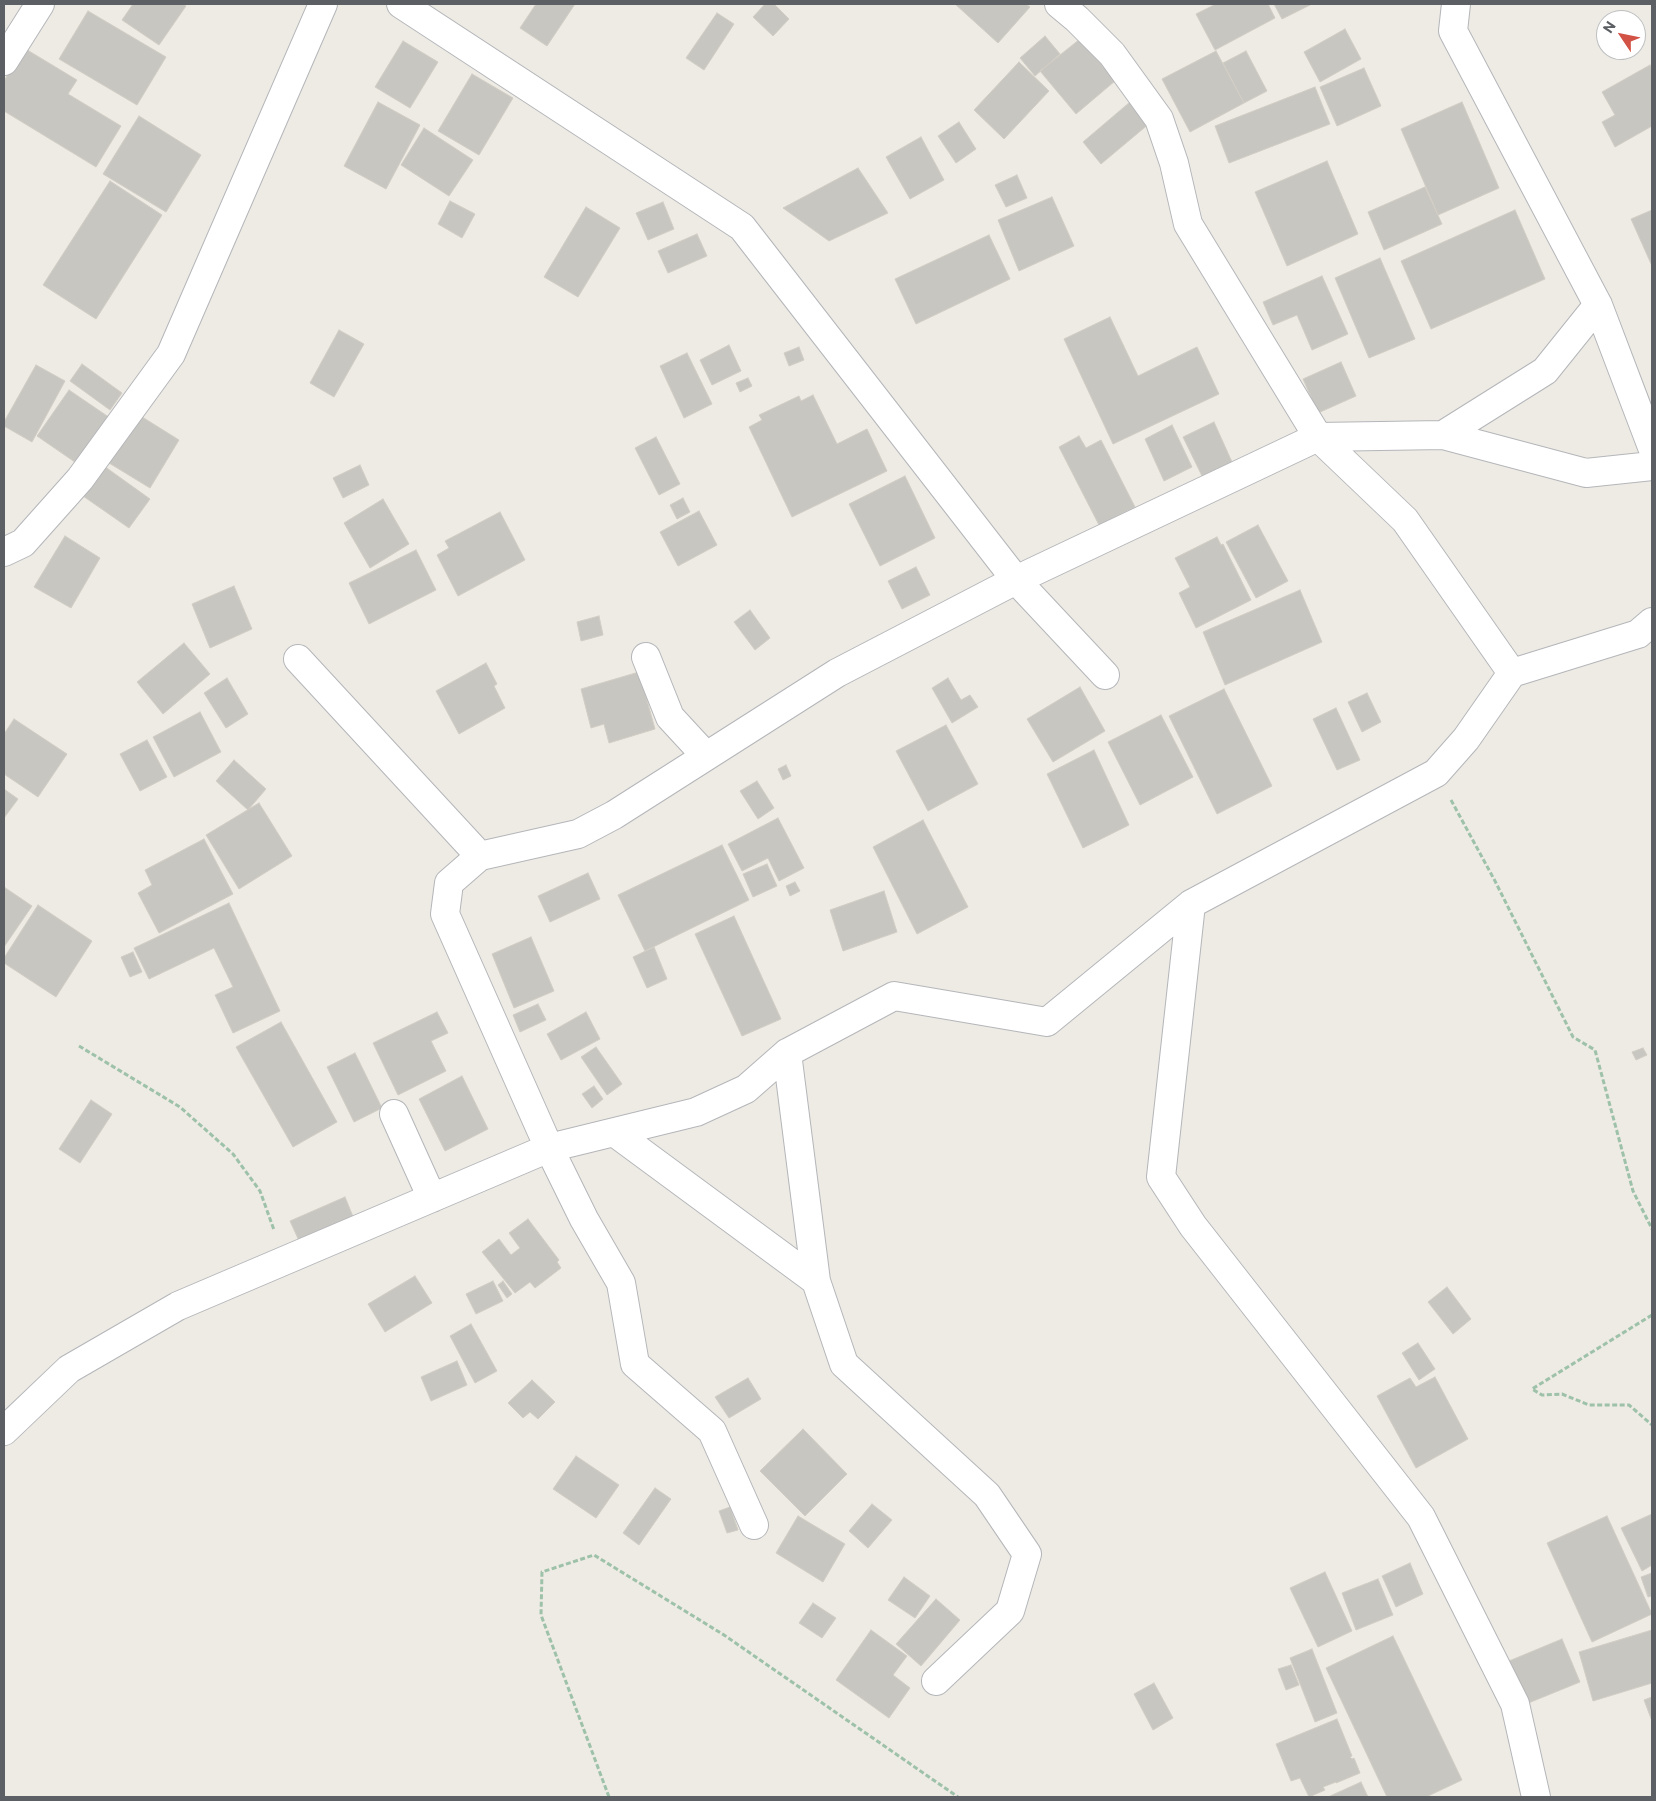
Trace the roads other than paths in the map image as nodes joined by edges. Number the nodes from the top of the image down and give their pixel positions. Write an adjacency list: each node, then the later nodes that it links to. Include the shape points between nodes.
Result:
1 (40, 4): 6 (street)
2 (323, 4): 12 (street, via 171,354 80,479 23,543)
3 (401, 4): 13 (street, via 742,227)
4 (1058, 4): 9 (street, via 1112,54 1159,119 1188,224)
5 (1456, 4): 7 (street, via 1454,31)
6 (4, 61)
7 (1598, 305): 8 (street, via 1545,371); 10 (street)
8 (1443, 435): 9 (street); 11 (street, via 1586,473)
9 (1318, 437): 13 (street); 17 (street, via 1405,520)
10 (1652, 447)
11 (1652, 466)
12 (4, 552)
13 (1016, 580): 18 (street); 19 (street, via 837,673)
14 (1652, 622): 17 (street, via 1638,634)
15 (646, 657): 19 (street, via 670,717)
16 (298, 659): 20 (street)
17 (1512, 673): 21 (street, via 1466,739 1436,774)
18 (1106, 675)
19 (706, 756): 20 (street, via 614,815 578,834)
20 (480, 856): 25 (street, via 449,883 445,914)
21 (1191, 904): 22 (street, via 1047,1022 894,996); 31 (street, via 1161,1177 1193,1226 1421,1517 1515,1704)
22 (787, 1053): 24 (street, via 746,1088 696,1112); 27 (street)
23 (394, 1114): 26 (street)
24 (614, 1132): 25 (street); 27 (street)
25 (549, 1148): 26 (street); 29 (street, via 584,1219 621,1282 635,1364 712,1432)
26 (432, 1198): 28 (street, via 178,1306 69,1369)
27 (816, 1281): 30 (street, via 844,1364 987,1495 1027,1554 1010,1611)
28 (4, 1431)
29 (754, 1525)
30 (936, 1681)
31 (1536, 1797)

